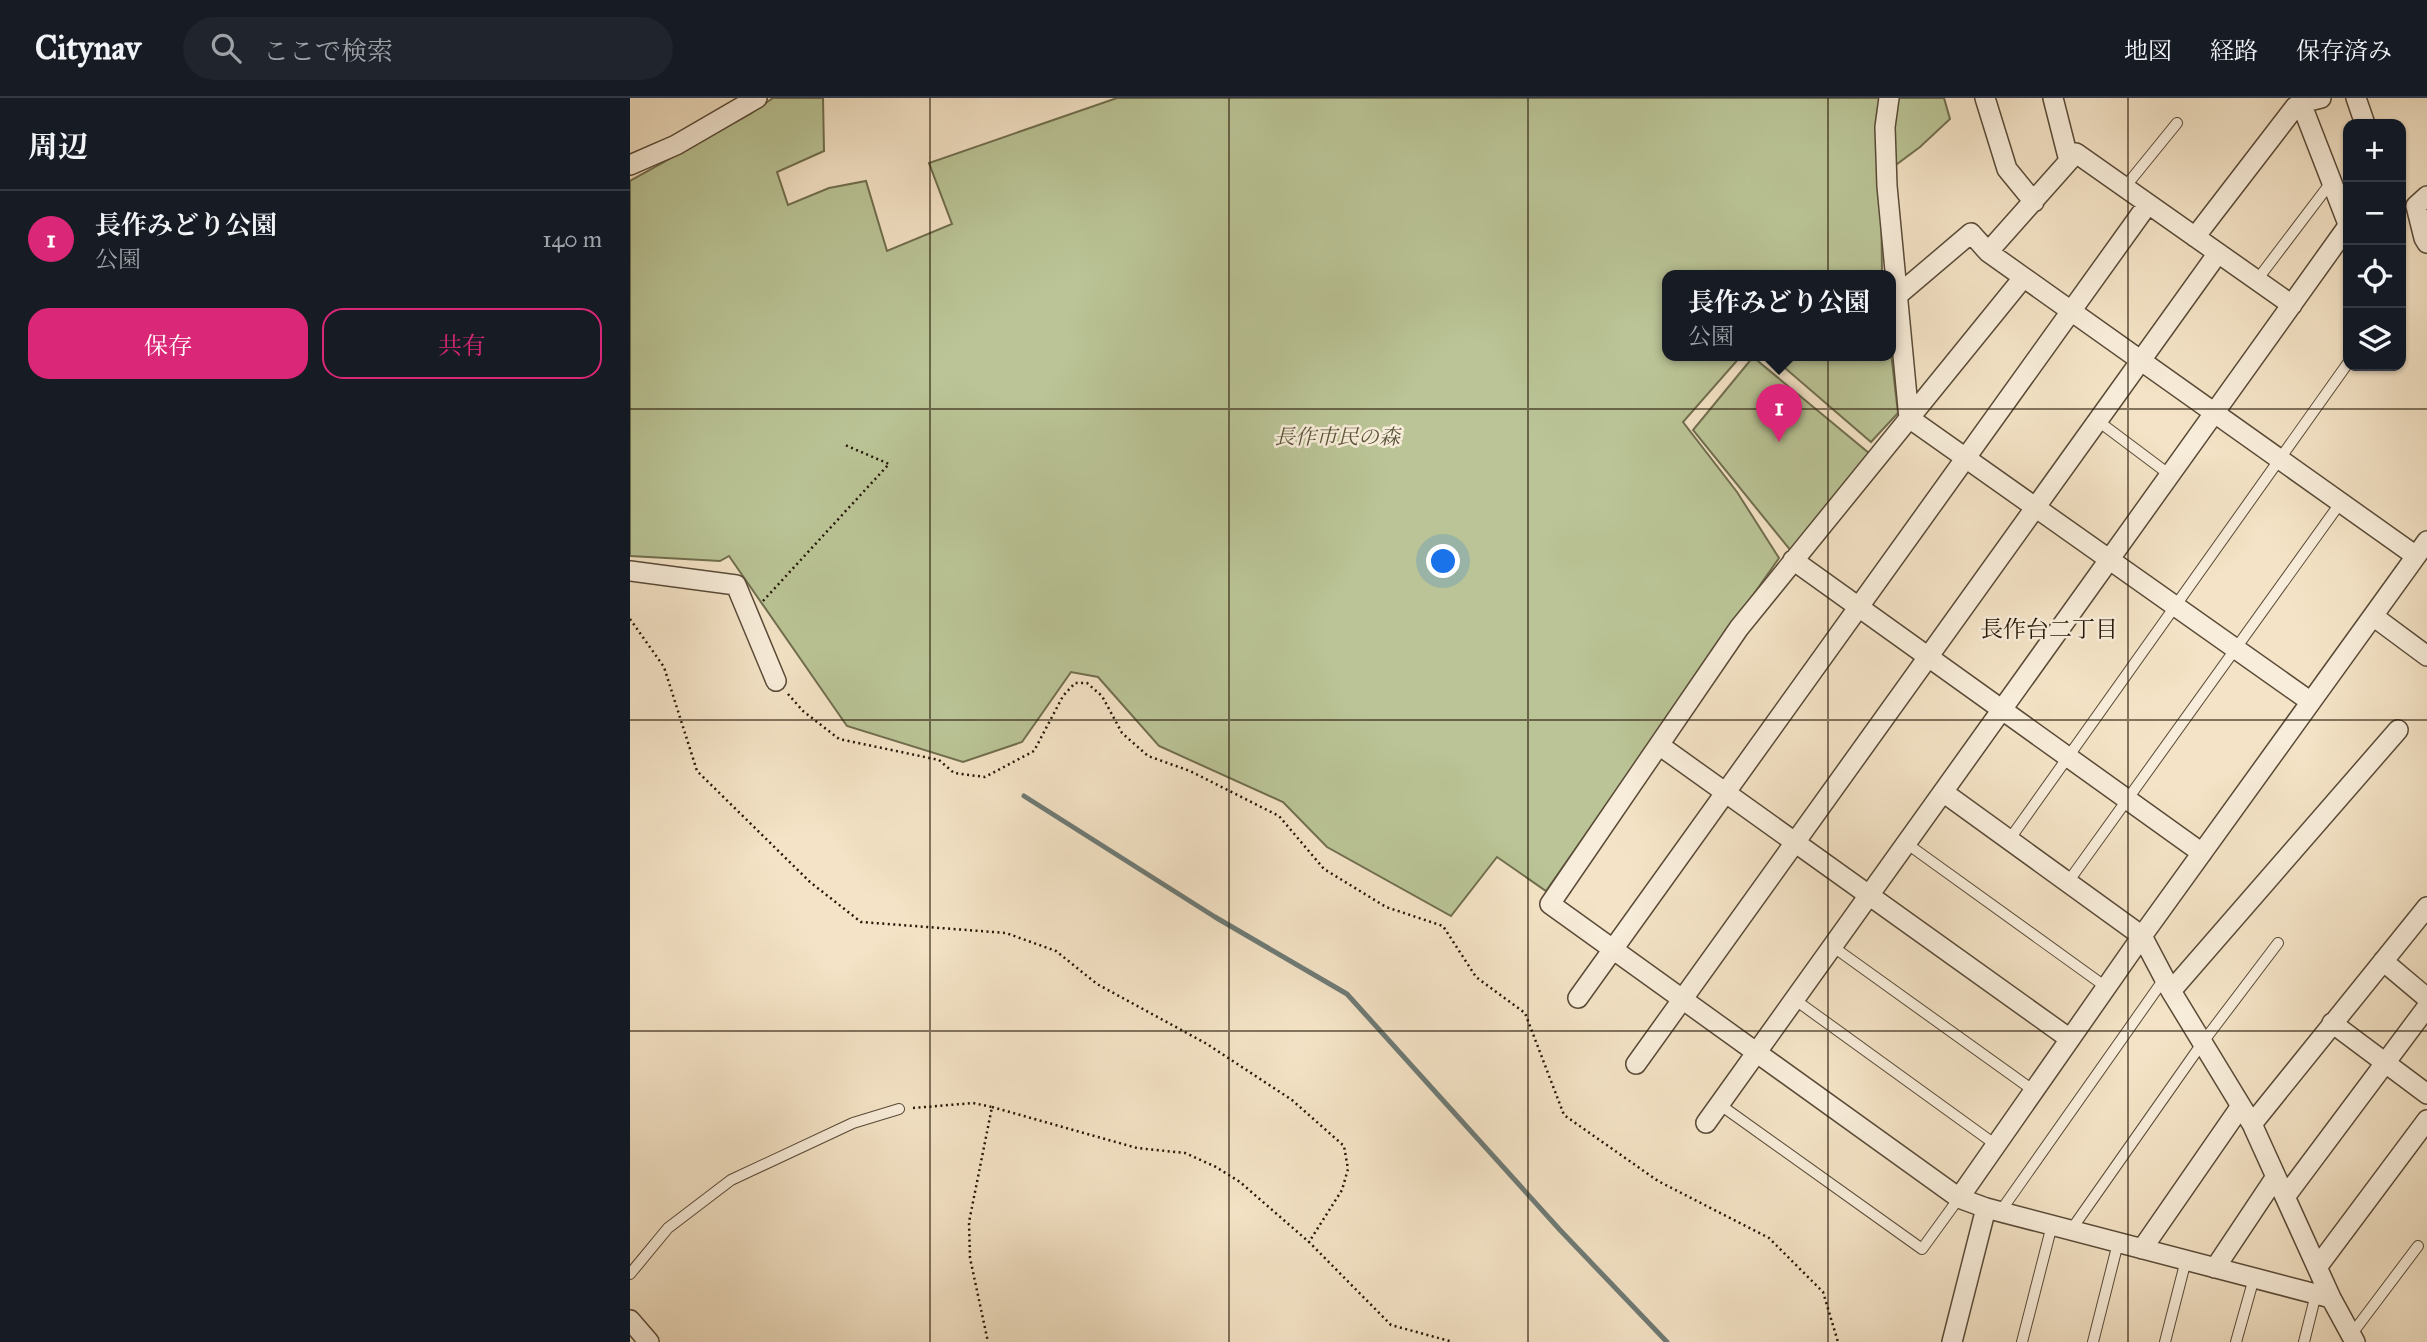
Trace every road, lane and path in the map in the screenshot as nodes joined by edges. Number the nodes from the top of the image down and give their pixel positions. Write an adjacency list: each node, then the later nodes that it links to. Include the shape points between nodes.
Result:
1 (757, 98): 11 (street, via 676,145)
2 (1889, 98): 23 (street, via 1886,186)
3 (1985, 98): 14 (street, via 2007,169)
4 (2053, 98): 10 (street)
5 (2321, 98): 7 (street)
6 (2356, 98): 8 (street)
7 (2301, 103): 12 (street); 19 (street)
8 (2363, 119)
9 (2178, 123): 13 (lane)
10 (2069, 161): 13 (street, via 2076,153); 14 (street)
11 (630, 165)
12 (2332, 181): 17 (street); 26 (lane)
13 (2125, 187): 15 (street)
14 (2034, 202): 21 (street)
15 (2148, 204): 19 (street); 29 (street)
16 (2415, 204): 20 (street)
17 (2343, 211)
18 (2343, 232): 28 (street)
19 (2195, 237): 22 (street)
20 (2427, 243)
21 (1988, 253): 25 (street); 27 (street, via 1971,233)
22 (2218, 253): 26 (street); 30 (street)
23 (1895, 270)
24 (1896, 277): 27 (street)
25 (2023, 278): 29 (street); 33 (street)
26 (2257, 280): 28 (street)
27 (1898, 295): 33 (street)
28 (2292, 305): 32 (street)
29 (2071, 312): 30 (street); 36 (street)
30 (2141, 361): 32 (street); 34 (street)
31 (2343, 369): 37 (lane)
32 (2215, 413): 37 (street); 38 (street)
33 (1909, 418): 36 (street); 43 (street)
34 (2098, 421): 38 (lane); 40 (street)
35 (845, 445): 47 (path, via 889,464)
36 (1966, 458): 40 (street); 46 (street)
37 (2280, 459): 39 (street); 45 (lane)
38 (2170, 475): 42 (street)
39 (2341, 502): 41 (street); 50 (lane)
40 (2036, 507): 42 (street); 52 (street)
41 (2422, 549): 48 (street)
42 (2110, 559): 45 (street); 55 (street)
43 (1793, 560): 46 (street); 57 (street, via 1739,628)
44 (630, 571): 47 (street, via 736,585)
45 (2175, 606): 50 (street); 58 (lane)
46 (1859, 607): 52 (street); 60 (street)
47 (749, 616): 53 (street)
48 (2373, 616): 51 (street); 54 (street)
49 (630, 619): 102 (path, via 664,667 697,771 810,882 862,922 1006,933 1056,951 1097,984 1207,1044 1292,1100 1344,1146 1348,1168 1342,1190)
50 (2236, 649): 54 (street); 61 (lane)
51 (2427, 656)
52 (1928, 657): 55 (street); 63 (street)
53 (776, 681): 117 (path, via 803,711 839,739 939,760 954,773 985,777 1034,751 1063,696 1075,683 1087,683 1102,696 1122,733 1148,756 1190,771 1279,816 1324,869 1386,906 1443,926 1476,977 1525,1013 1564,1115 1658,1181 1769,1238 1823,1292)
54 (2311, 702): 65 (street)
55 (2002, 710): 58 (street); 59 (street)
56 (2398, 730): 74 (street)
57 (1659, 745): 60 (street); 72 (street, via 1550,904)
58 (2068, 757): 61 (street); 62 (lane)
59 (1943, 792): 62 (street); 64 (street)
60 (1726, 793): 63 (street); 72 (street)
61 (2127, 800): 65 (street); 66 (lane)
62 (2009, 840): 66 (street)
63 (1795, 842): 67 (street); 78 (street)
64 (1906, 843): 67 (street); 75 (lane)
65 (2202, 853): 69 (street)
66 (2068, 882): 69 (street)
67 (1869, 895): 71 (street); 82 (street)
68 (2427, 907): 73 (street)
69 (2142, 936): 74 (street); 75 (street)
70 (2278, 943): 83 (lane)
71 (1832, 946): 79 (street); 87 (lane)
72 (1613, 950): 77 (street); 78 (street)
73 (2383, 961): 76 (street); 81 (street)
74 (2168, 985): 83 (street); 100 (lane)
75 (2106, 987): 82 (street)
76 (2427, 997)
77 (1578, 998)
78 (1682, 999): 84 (street); 86 (street)
79 (1794, 999): 84 (street); 96 (lane)
80 (2427, 1007): 85 (street)
81 (2332, 1023): 85 (street); 95 (street)
82 (2070, 1039): 87 (street)
83 (2203, 1042): 90 (street); 101 (lane)
84 (1756, 1052): 89 (street); 99 (street)
85 (2386, 1063): 88 (street); 98 (street)
86 (1636, 1064)
87 (2034, 1091): 96 (street)
88 (2427, 1094)
89 (1719, 1104): 94 (street); 99 (lane, via 1922,1249)
90 (2241, 1106): 95 (street); 105 (street)
91 (992, 1107): 92 (path, via 974,1103); 102 (path, via 1136,1147 1185,1153 1240,1182); 115 (path, via 970,1222 970,1258)
92 (899, 1109): 109 (lane, via 853,1123 731,1180 668,1228)
93 (2427, 1120): 107 (street)
94 (1706, 1122)
95 (2252, 1124): 97 (street)
96 (1996, 1145): 99 (street)
97 (2275, 1178): 98 (street); 108 (street)
98 (2286, 1197): 107 (street)
99 (1959, 1198): 100 (street)
100 (1993, 1210): 101 (street); 118 (street)
101 (2061, 1228): 103 (street); 119 (lane)
102 (1309, 1242): 116 (path, via 1391,1325)
103 (2119, 1243): 105 (street); 120 (lane)
104 (2418, 1246): 113 (lane)
105 (2142, 1249): 106 (street)
106 (2186, 1260): 108 (street); 121 (lane)
107 (2318, 1266): 111 (street)
108 (2215, 1268): 110 (street)
109 (630, 1274)
110 (2254, 1278): 111 (street); 122 (lane)
111 (2323, 1296): 113 (street); 123 (lane)
112 (630, 1320): 114 (street)
113 (2353, 1339)
114 (649, 1342)
115 (988, 1342)
116 (1453, 1342)
117 (1838, 1342)
118 (1952, 1342)
119 (2022, 1342)
120 (2093, 1342)
121 (2165, 1342)
122 (2236, 1342)
123 (2304, 1342)

